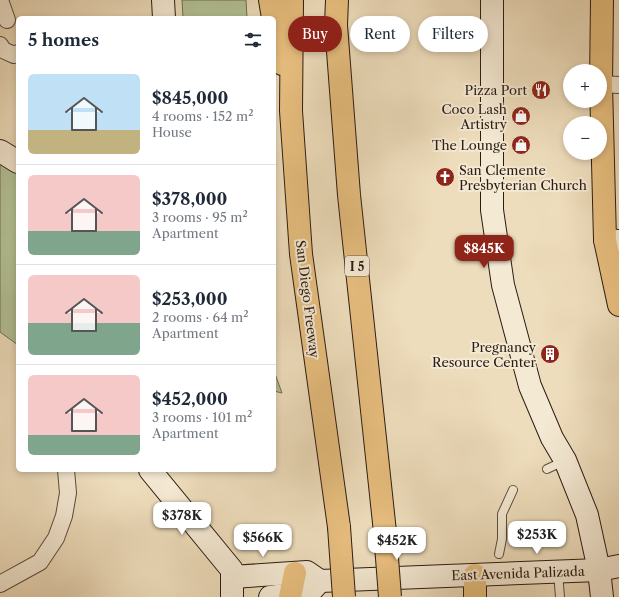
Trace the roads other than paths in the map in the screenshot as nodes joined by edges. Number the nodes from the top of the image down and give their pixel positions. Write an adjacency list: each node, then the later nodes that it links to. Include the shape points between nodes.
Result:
1 (163, 0): 8 (street)
2 (270, 0): 9 (main road)
3 (292, 0): 15 (main road, San Diego Freeway)
4 (337, 0): 33 (main road, I 5, bridge, via 336,25 349,195)
5 (492, 0): 24 (street, via 492,210 503,285 530,386 552,438 556,465 587,515)
6 (602, 0): 14 (main road)
7 (0, 2): 10 (street)
8 (164, 16)
9 (273, 16)
10 (8, 23)
11 (276, 33): 15 (main road)
12 (0, 46): 13 (street, via 3,50)
13 (16, 54)
14 (610, 85): 18 (main road)
15 (290, 111): 32 (main road, San Diego Freeway, bridge, via 301,254 340,527)
16 (0, 152): 17 (street)
17 (16, 161)
18 (612, 241): 19 (main road)
19 (619, 305)
20 (66, 472): 29 (street, via 68,493 64,516 56,538 40,562)
21 (152, 472): 30 (street, via 232,570)
22 (513, 490): 23 (lane, via 502,514)
23 (499, 554)
24 (609, 568): 25 (street, East Avenida Palizada); 36 (street)
25 (558, 572): 27 (street, East Avenida Palizada); 35 (lane)
26 (295, 573): 28 (street, East Avenida Palizada, via 307,572); 30 (street, East Avenida Palizada); 31 (main road)
27 (475, 575): 28 (street, East Avenida Palizada); 34 (main road)
28 (320, 581): 31 (street, via 310,592)
29 (0, 584)
30 (232, 587)
31 (283, 596)
32 (344, 597)
33 (390, 597)
34 (475, 597)
35 (560, 597)
36 (602, 597)

